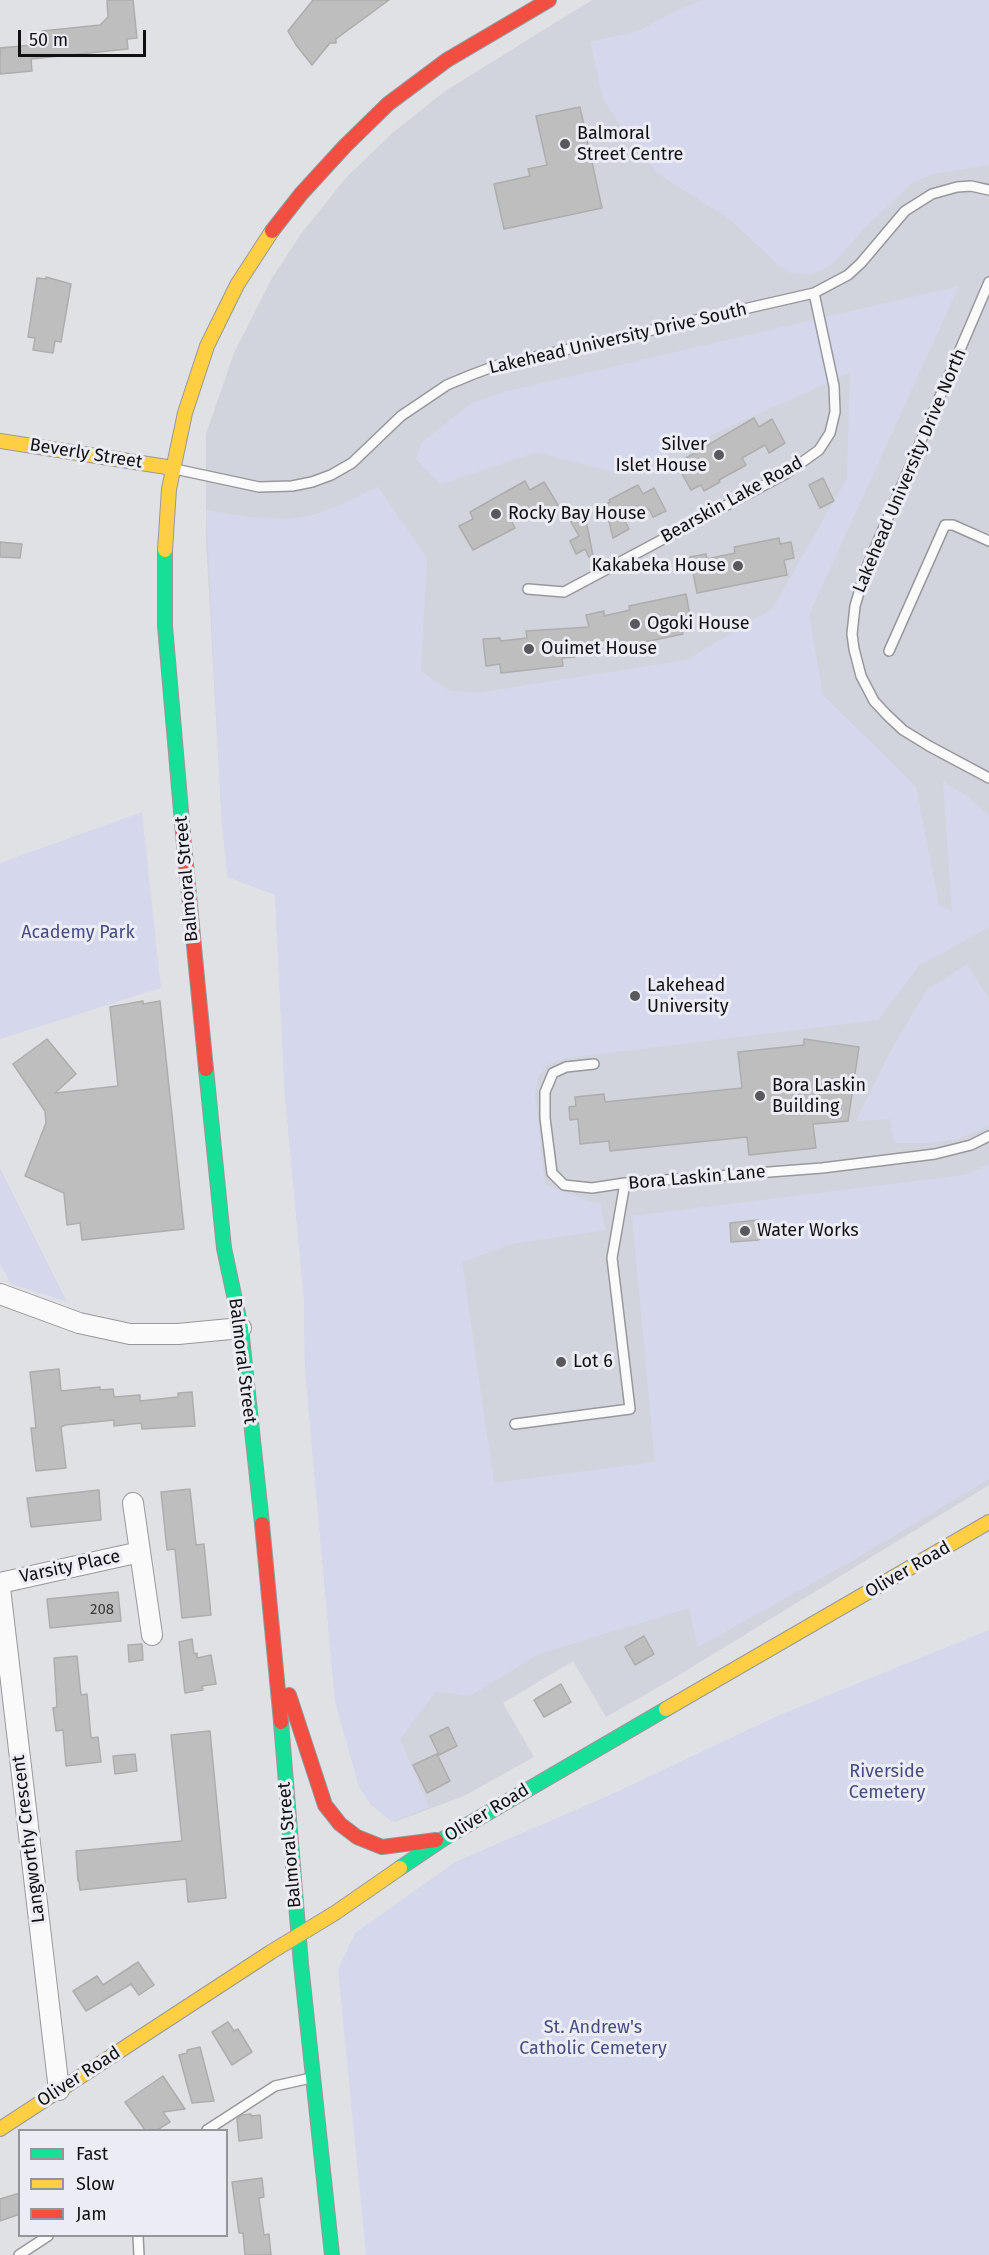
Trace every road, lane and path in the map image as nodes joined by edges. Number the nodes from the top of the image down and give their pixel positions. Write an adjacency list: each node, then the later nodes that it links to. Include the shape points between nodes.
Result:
1 (549, 0): 6 (main road, Balmoral Street, via 447,60 388,104 301,194 237,285 207,346 185,413)
2 (989, 190): 4 (lane, Lakehead University Drive South, via 957,186 932,194 905,212 848,275)
3 (989, 282): 10 (lane, Lakehead University Drive North, via 866,569 852,634 861,676 887,715 903,730)
4 (814, 293): 6 (lane, Lakehead University Drive South, via 471,375 401,416 352,463 312,482 259,487); 8 (lane, Bearskin Lake Road, via 834,386 835,412 830,433 819,450 787,473 564,592)
5 (0, 441): 6 (main road, Beverly Street)
6 (173, 468): 15 (main road, Balmoral Street, via 165,542 165,626 172,725 220,1216)
7 (989, 541): 9 (lane, via 945,525)
8 (528, 589)
9 (889, 651)
10 (989, 778)
11 (594, 1064): 13 (lane, Bora Laskin Lane, via 566,1067 553,1073 544,1092 552,1173 564,1185 592,1188)
12 (989, 1136): 13 (lane, Bora Laskin Lane, via 935,1154 822,1168)
13 (625, 1183): 16 (lane, via 612,1258 630,1408)
14 (0, 1294): 15 (street, via 79,1323 130,1334)
15 (241, 1328): 23 (main road, Balmoral Street)
16 (515, 1424)
17 (133, 1503): 19 (street, Varsity Place)
18 (989, 1522): 24 (main road, Oliver Road)
19 (140, 1552): 20 (street, Varsity Place); 22 (street, Varsity Place)
20 (0, 1583)
21 (0, 1588): 27 (street, Langworthy Crescent)
22 (152, 1635)
23 (274, 1652): 24 (main road, via 325,1804 340,1824 357,1837 382,1847); 25 (main road, Balmoral Street)
24 (443, 1839): 25 (main road, Oliver Road)
25 (298, 1936): 26 (main road, Balmoral Street); 27 (main road, Oliver Road)
26 (313, 2078): 29 (lane, via 274,2086); 34 (main road, Balmoral Street)
27 (58, 2090): 28 (main road, Oliver Road)
28 (0, 2129)
29 (209, 2129)
30 (45, 2237): 32 (lane)
31 (138, 2237): 33 (lane)
32 (19, 2255)
33 (140, 2255)
34 (332, 2255)

